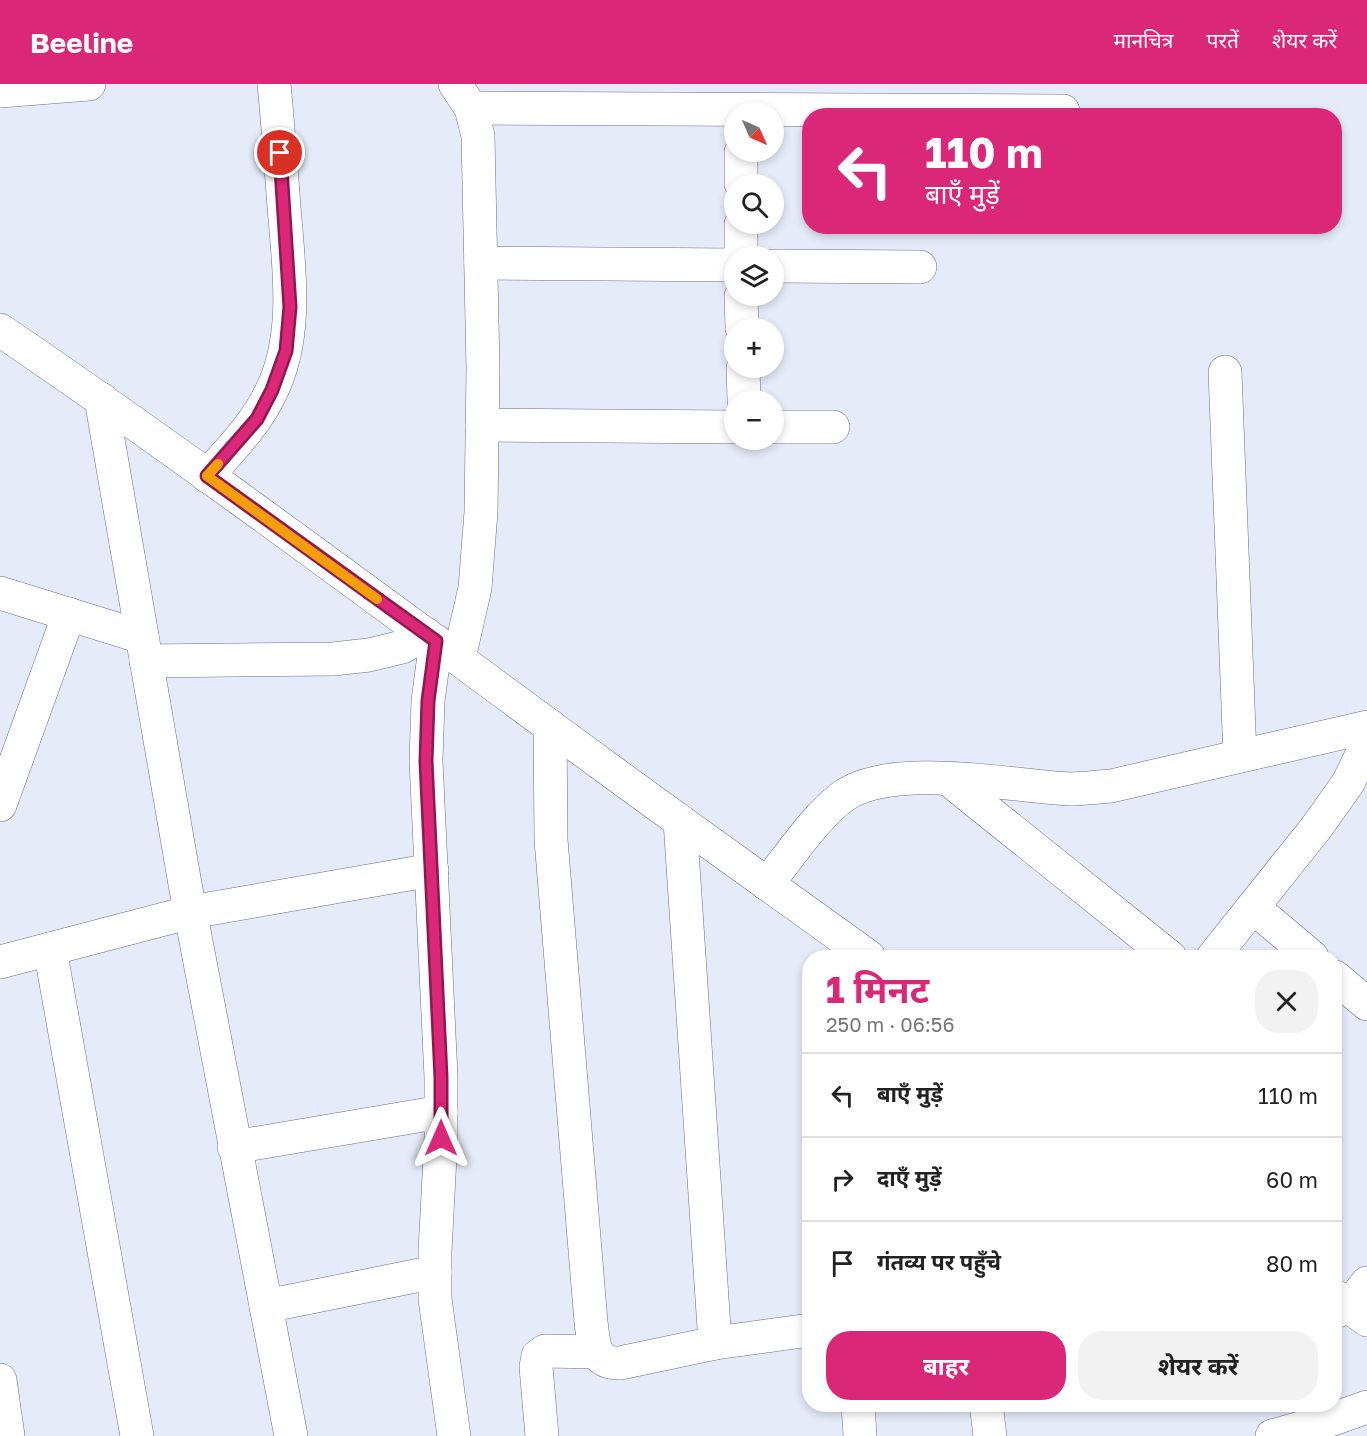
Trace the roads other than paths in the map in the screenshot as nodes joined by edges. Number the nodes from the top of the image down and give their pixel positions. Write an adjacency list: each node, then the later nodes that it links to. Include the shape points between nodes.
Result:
1 (88, 84): 3 (street)
2 (274, 84): 19 (street, via 290,307 286,351 257,419)
3 (0, 90)
4 (463, 96): 5 (street); 8 (street, via 478,136)
5 (724, 110)
6 (784, 111): 7 (street)
7 (802, 111)
8 (481, 263): 9 (street); 15 (street)
9 (724, 265)
10 (784, 266): 11 (street)
11 (920, 267)
12 (0, 330): 14 (street)
13 (1225, 372): 27 (street)
14 (101, 399): 19 (street); 23 (street)
15 (482, 425): 16 (street); 22 (street, via 475,588)
16 (724, 427)
17 (784, 427): 18 (street)
18 (833, 427)
19 (207, 476): 22 (street)
20 (0, 592): 21 (street)
21 (69, 614): 23 (street); 30 (street)
22 (440, 644): 23 (street, via 402,646 333,659); 24 (street); 32 (street, via 428,701)
23 (144, 649): 35 (street)
24 (550, 726): 31 (street); 50 (street, via 551,840 591,1323)
25 (1367, 727): 27 (street)
26 (1367, 744): 29 (street)
27 (1240, 756): 28 (street, via 1111,786 1073,789)
28 (948, 779): 33 (street, via 924,777 879,782 847,794 826,811); 38 (street)
29 (1357, 791): 34 (street, via 1316,828)
30 (0, 805)
31 (680, 821): 33 (street); 49 (street)
32 (432, 870): 35 (street); 44 (street)
33 (767, 884): 37 (street)
34 (1254, 908): 39 (street); 40 (street)
35 (190, 912): 36 (street); 45 (street)
36 (50, 949): 41 (street); 56 (street)
37 (859, 950)
38 (1161, 950)
39 (1219, 950)
40 (1304, 950)
41 (0, 962)
42 (1342, 983): 43 (street)
43 (1367, 1004)
44 (441, 1112): 45 (street); 46 (street)
45 (234, 1147): 47 (street)
46 (435, 1272): 47 (street); 58 (street, via 435,1299)
47 (266, 1306): 57 (street)
48 (802, 1331): 49 (street)
49 (715, 1343): 50 (street, via 620,1363 602,1360)
50 (597, 1352): 59 (street, via 545,1351 538,1356)
51 (0, 1380): 55 (street)
52 (1367, 1407): 62 (street)
53 (858, 1412): 60 (street)
54 (987, 1412): 61 (street)
55 (8, 1436)
56 (137, 1436)
57 (291, 1436)
58 (454, 1436)
59 (542, 1436)
60 (860, 1436)
61 (990, 1436)
62 (1272, 1436)

